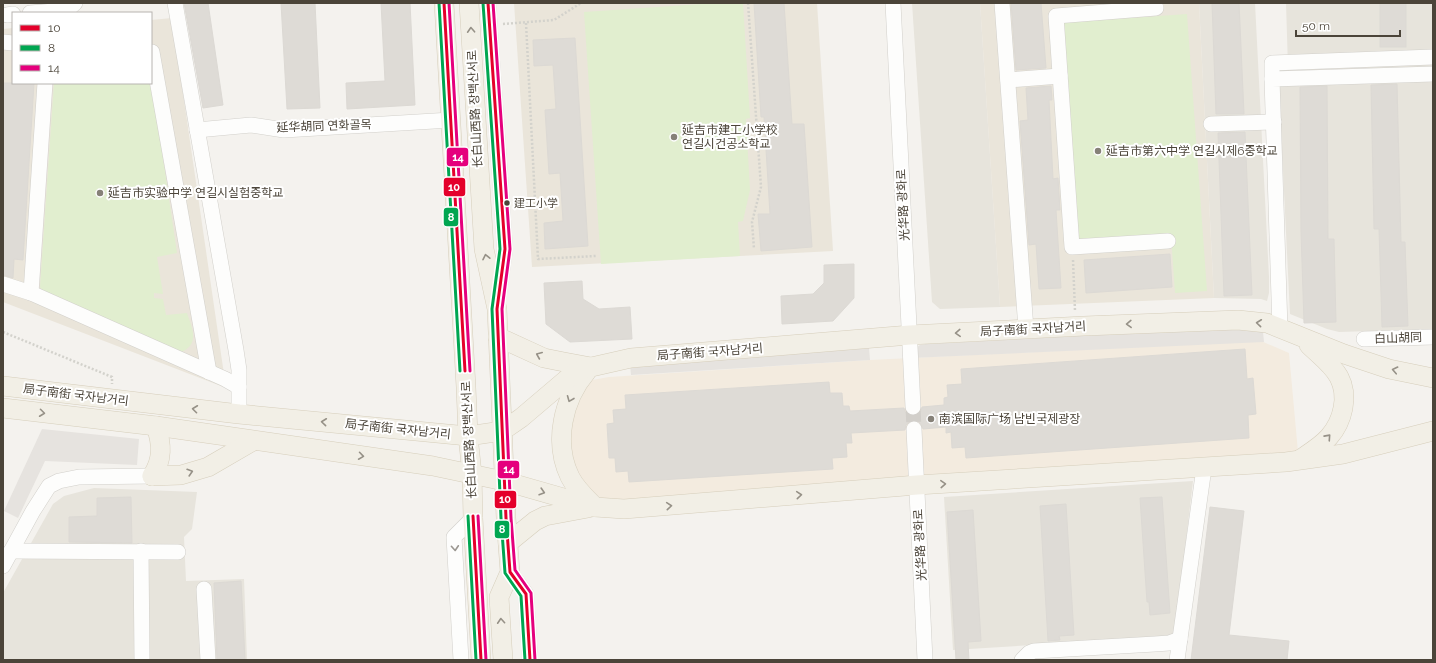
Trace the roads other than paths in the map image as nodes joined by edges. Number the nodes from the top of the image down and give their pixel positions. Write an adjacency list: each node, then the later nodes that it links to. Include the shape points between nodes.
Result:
1 (75, 3): 9 (street, via 67,10)
2 (174, 3): 20 (street)
3 (444, 3): 17 (main road, 长白山西路 장백산서로)
4 (469, 3): 24 (main road, 长白山西路 장백산서로, one-way to 4, via 484,249)
5 (488, 3): 24 (street, 长白山西路 장백산서로, via 504,249)
6 (893, 3): 27 (street, 光华路 광화로)
7 (1002, 3): 15 (street)
8 (1156, 8): 13 (street, via 1056,16)
9 (42, 12)
10 (152, 52): 33 (street)
11 (1433, 57): 14 (street, via 1272,63)
12 (1433, 74): 14 (street)
13 (1060, 76): 15 (street); 21 (street, via 1072,247)
14 (1272, 79): 18 (street)
15 (1008, 80): 25 (street)
16 (45, 84): 23 (street)
17 (451, 120): 20 (street, 延华胡同 연화골목, via 284,130 252,125); 44 (main road, 长白山西路 장백산서로)
18 (1274, 122): 19 (street); 26 (street)
19 (1211, 124)
20 (197, 130): 36 (street, via 236,350)
21 (1168, 241)
22 (3, 284): 23 (street)
23 (31, 293): 33 (street)
24 (496, 309): 28 (main road, 长白山西路 장백산서로)
25 (1026, 329): 26 (main road, 局子南街 국자남거리, one-way to 25, via 1268,324 1238,320); 27 (main road, 局子南街 국자남거리, one-way to 27)
26 (1280, 329): 30 (main road, 局子南街 국자남거리)
27 (910, 335): 32 (main road, 局子南街 국자남거리, via 631,358); 37 (street, 光华路 광화로)
28 (498, 337): 32 (main road, one-way to 28, via 544,358); 42 (main road, 长白山西路 장백산서로)
29 (1433, 337): 31 (street, 白山胡同)
30 (1302, 338): 34 (main road, 局子南街 국자남거리, one-way to 30, via 1389,369); 46 (main road, one-way to 30, via 1329,438 1340,418 1344,398 1343,385 1338,375)
31 (1364, 339)
32 (591, 367): 42 (main road, 局子南街 국자남거리, via 574,373); 52 (main road, one-way to 52, via 580,379 566,409 562,426 562,445 563,458 570,478)
33 (209, 372): 36 (street)
34 (1433, 378)
35 (3, 386): 39 (main road, 局子南街 국자남거리, one-way to 35)
36 (239, 387): 39 (street)
37 (913, 407)
38 (3, 408): 40 (main road, 局子南街 국자남거리, one-way to 40)
39 (239, 414): 44 (main road, 局子南街 국자남거리, one-way to 39)
40 (156, 426): 45 (main road, 局子南街 국자남거리); 49 (main road, via 161,453)
41 (914, 429): 51 (street, 光华路 광화로)
42 (502, 431): 44 (main road, 局子南街 국자남거리); 50 (main road, 长白山西路 장백산서로)
43 (1433, 431): 46 (main road, 局子南街 국자남거리, via 1343,454)
44 (468, 436): 48 (main road, 长白山西路 장백산서로)
45 (253, 441): 48 (main road, 局子南街 국자남거리, one-way to 48, via 434,466); 49 (main road, one-way to 45, via 181,475 208,467)
46 (1297, 460): 47 (main road, 局子南街 국자남거리)
47 (1204, 468): 51 (main road, 局子南街 국자남거리, one-way to 47); 61 (street)
48 (472, 474): 50 (main road, 局子南街 국자남거리); 53 (main road, 长白山西路 장백산서로)
49 (152, 476): 55 (street, via 79,477 49,486)
50 (504, 481): 52 (main road, 局子南街 국자남거리, one-way to 52); 54 (main road, 长白山西路 장백산서로)
51 (917, 485): 52 (main road, 局子南街 국자남거리, one-way to 51, via 624,510); 68 (street, 光华路 광화로)
52 (595, 507): 54 (main road, via 545,516)
53 (473, 518): 64 (street, one-way to 64, via 454,537); 65 (main road, 长白山西路 장백산서로)
54 (508, 543): 59 (main road, 长白山西路 장백산서로)
55 (11, 551): 56 (street); 58 (street)
56 (141, 551): 57 (street); 62 (street)
57 (178, 552)
58 (3, 566)
59 (510, 572): 66 (main road, 长白山西路 장백산서로, one-way to 59, via 499,597); 67 (street, via 526,594)
60 (204, 588): 63 (street)
61 (1180, 639): 69 (street, via 1155,644 1034,651 1029,652); 70 (street)
62 (142, 660)
63 (208, 660)
64 (461, 660)
65 (481, 660)
66 (503, 660)
67 (530, 660)
68 (925, 660)
69 (1022, 660)
70 (1177, 660)

